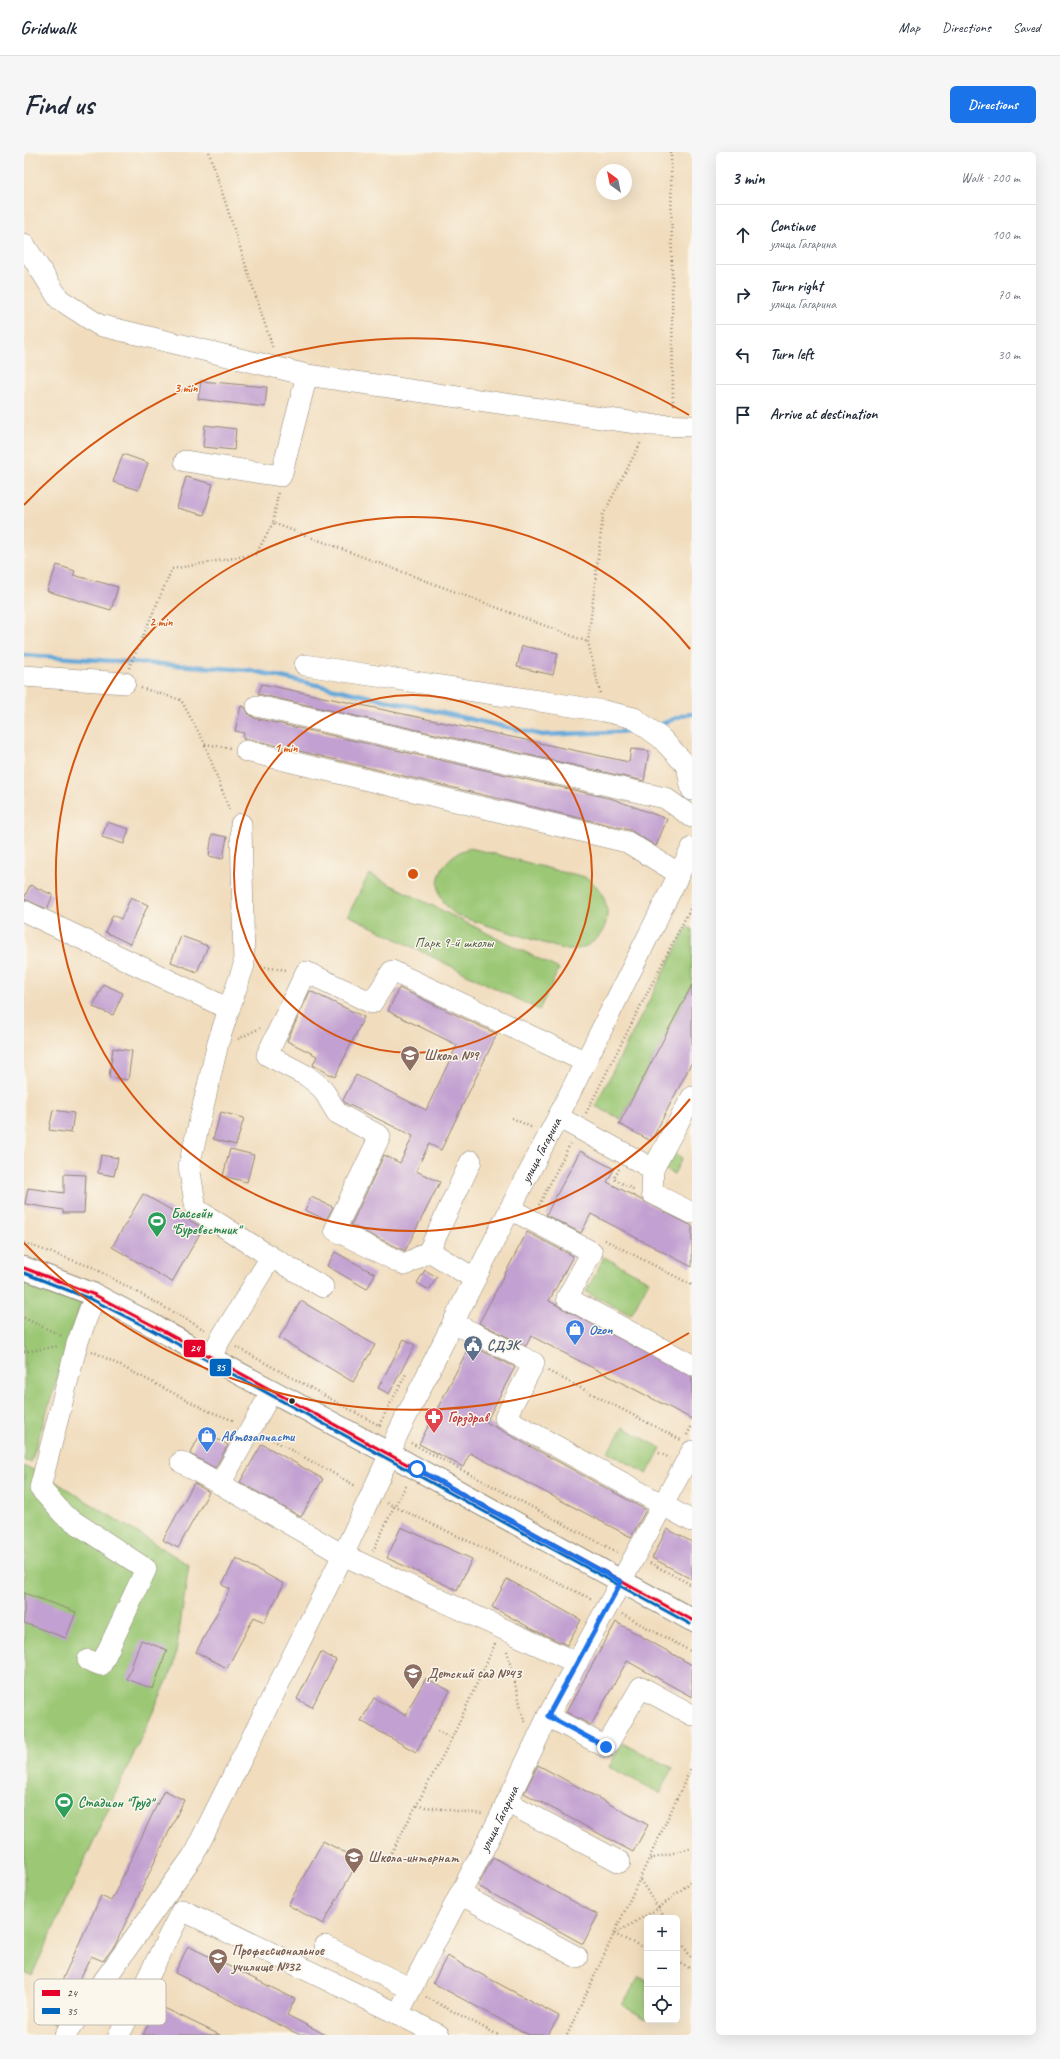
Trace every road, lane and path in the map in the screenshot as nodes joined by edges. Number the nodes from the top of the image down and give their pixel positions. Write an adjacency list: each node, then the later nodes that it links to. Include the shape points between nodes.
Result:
1 (209, 152): 4 (path)
2 (671, 152): 7 (path)
3 (24, 244): 4 (street, via 59,299 99,325)
4 (280, 369): 5 (street)
5 (307, 375): 6 (street); 9 (street)
6 (650, 425): 7 (street); 11 (path, via 603,515)
7 (682, 425)
8 (185, 461): 9 (street)
9 (281, 476): 10 (path)
10 (273, 523): 11 (path); 13 (path, via 256,554 172,569 135,651)
11 (588, 642): 16 (path)
12 (305, 665): 16 (street)
13 (127, 675): 14 (street); 17 (path, via 181,700)
14 (24, 676)
15 (257, 706): 20 (street, via 665,798)
16 (604, 711): 19 (street, via 634,718 661,738 687,766)
17 (205, 744): 18 (path); 21 (path, via 234,821)
18 (246, 751): 22 (street, via 627,842)
19 (692, 790)
20 (692, 817)
21 (241, 824): 25 (street)
22 (687, 861): 30 (street, улица Гагарина)
23 (692, 905): 35 (path)
24 (24, 911): 27 (street)
25 (244, 965): 26 (path); 27 (street)
26 (306, 972): 28 (street); 30 (street, via 372,1004 392,971)
27 (229, 1009): 29 (street)
28 (284, 1017): 29 (path, via 230,1042); 44 (street, via 267,1055 307,1076 322,1088 337,1114 380,1136 335,1230 405,1264)
29 (218, 1043): 46 (street, via 189,1166 196,1209)
30 (586, 1062): 32 (street, улица Гагарина)
31 (692, 1097): 38 (street)
32 (558, 1117): 35 (street); 40 (street, улица Гагарина)
33 (512, 1118): 34 (path)
34 (528, 1126)
35 (578, 1127): 38 (street); 42 (path)
36 (471, 1161): 44 (street)
37 (620, 1167): 39 (path, via 614,1179)
38 (653, 1169): 41 (street, via 652,1193)
39 (636, 1190)
40 (510, 1209): 42 (street); 48 (street, улица Гагарина)
41 (692, 1213)
42 (531, 1220): 45 (street)
43 (24, 1243): 53 (path, via 92,1267)
44 (429, 1251): 48 (street)
45 (592, 1252): 49 (path, via 604,1240); 58 (street, via 567,1298)
46 (271, 1257): 50 (street); 53 (street)
47 (24, 1268): 51 (main road)
48 (475, 1279): 52 (street, улица Гагарина)
49 (692, 1285)
50 (323, 1287)
51 (95, 1295): 54 (street); 56 (main road)
52 (453, 1323): 57 (street); 60 (street, улица Гагарина)
53 (221, 1338): 56 (street); 60 (path)
54 (78, 1344): 55 (path); 66 (street)
55 (24, 1352)
56 (210, 1358): 59 (main road)
57 (534, 1363): 61 (path); 67 (street, via 505,1418)
58 (692, 1365)
59 (272, 1391): 60 (main road); 65 (street)
60 (393, 1444): 70 (street, улица Гагарина); 71 (path, via 616,1551); 73 (main road)
61 (688, 1446): 67 (street, улица Гагарина)
62 (659, 1453): 63 (path)
63 (674, 1460)
64 (181, 1462): 65 (street)
65 (220, 1484): 70 (street)
66 (32, 1490): 77 (street, via 64,1515 146,1569 101,1665)
67 (664, 1505): 69 (street); 71 (street, улица Гагарина)
68 (394, 1506): 72 (path)
69 (692, 1521)
70 (343, 1555): 72 (street); 104 (street, улица Гагарина, via 193,1856)
71 (636, 1555): 73 (street, улица Гагарина); 74 (path)
72 (366, 1565): 76 (street)
73 (621, 1582): 75 (main road); 78 (street, улица Гагарина)
74 (692, 1585)
75 (692, 1620)
76 (502, 1629): 78 (street); 82 (path); 83 (path)
77 (88, 1660)
78 (577, 1663): 80 (street, улица Гагарина)
79 (692, 1715): 80 (street, via 641,1687 606,1747)
80 (548, 1716): 83 (street, улица Гагарина)
81 (436, 1731): 82 (path)
82 (452, 1738): 85 (path)
83 (532, 1751): 86 (street, улица Гагарина)
84 (692, 1766): 88 (path)
85 (417, 1806): 86 (path); 90 (path)
86 (504, 1809): 89 (street); 93 (street, улица Гагарина)
87 (692, 1848): 88 (path)
88 (650, 1859): 91 (path)
89 (620, 1862)
90 (386, 1863)
91 (640, 1880): 94 (path); 96 (path)
92 (692, 1881): 94 (path)
93 (460, 1894): 100 (street); 106 (street, улица Гагарина)
94 (659, 1908): 95 (path); 96 (path)
95 (663, 1915)
96 (614, 1934): 99 (path); 114 (path)
97 (680, 1940): 101 (path)
98 (325, 1946): 106 (street)
99 (644, 1948)
100 (577, 1957)
101 (692, 1958)
102 (680, 1963): 103 (path)
103 (692, 1969)
104 (105, 1979)
105 (147, 1979): 107 (street, via 182,1910)
106 (412, 1989): 107 (street, улица Гагарина); 113 (path)
107 (398, 2014): 112 (street)
108 (72, 2025): 110 (street, улица Гагарина)
109 (124, 2025): 111 (street)
110 (65, 2035)
111 (119, 2035)
112 (440, 2035)
113 (498, 2035)
114 (567, 2035)

